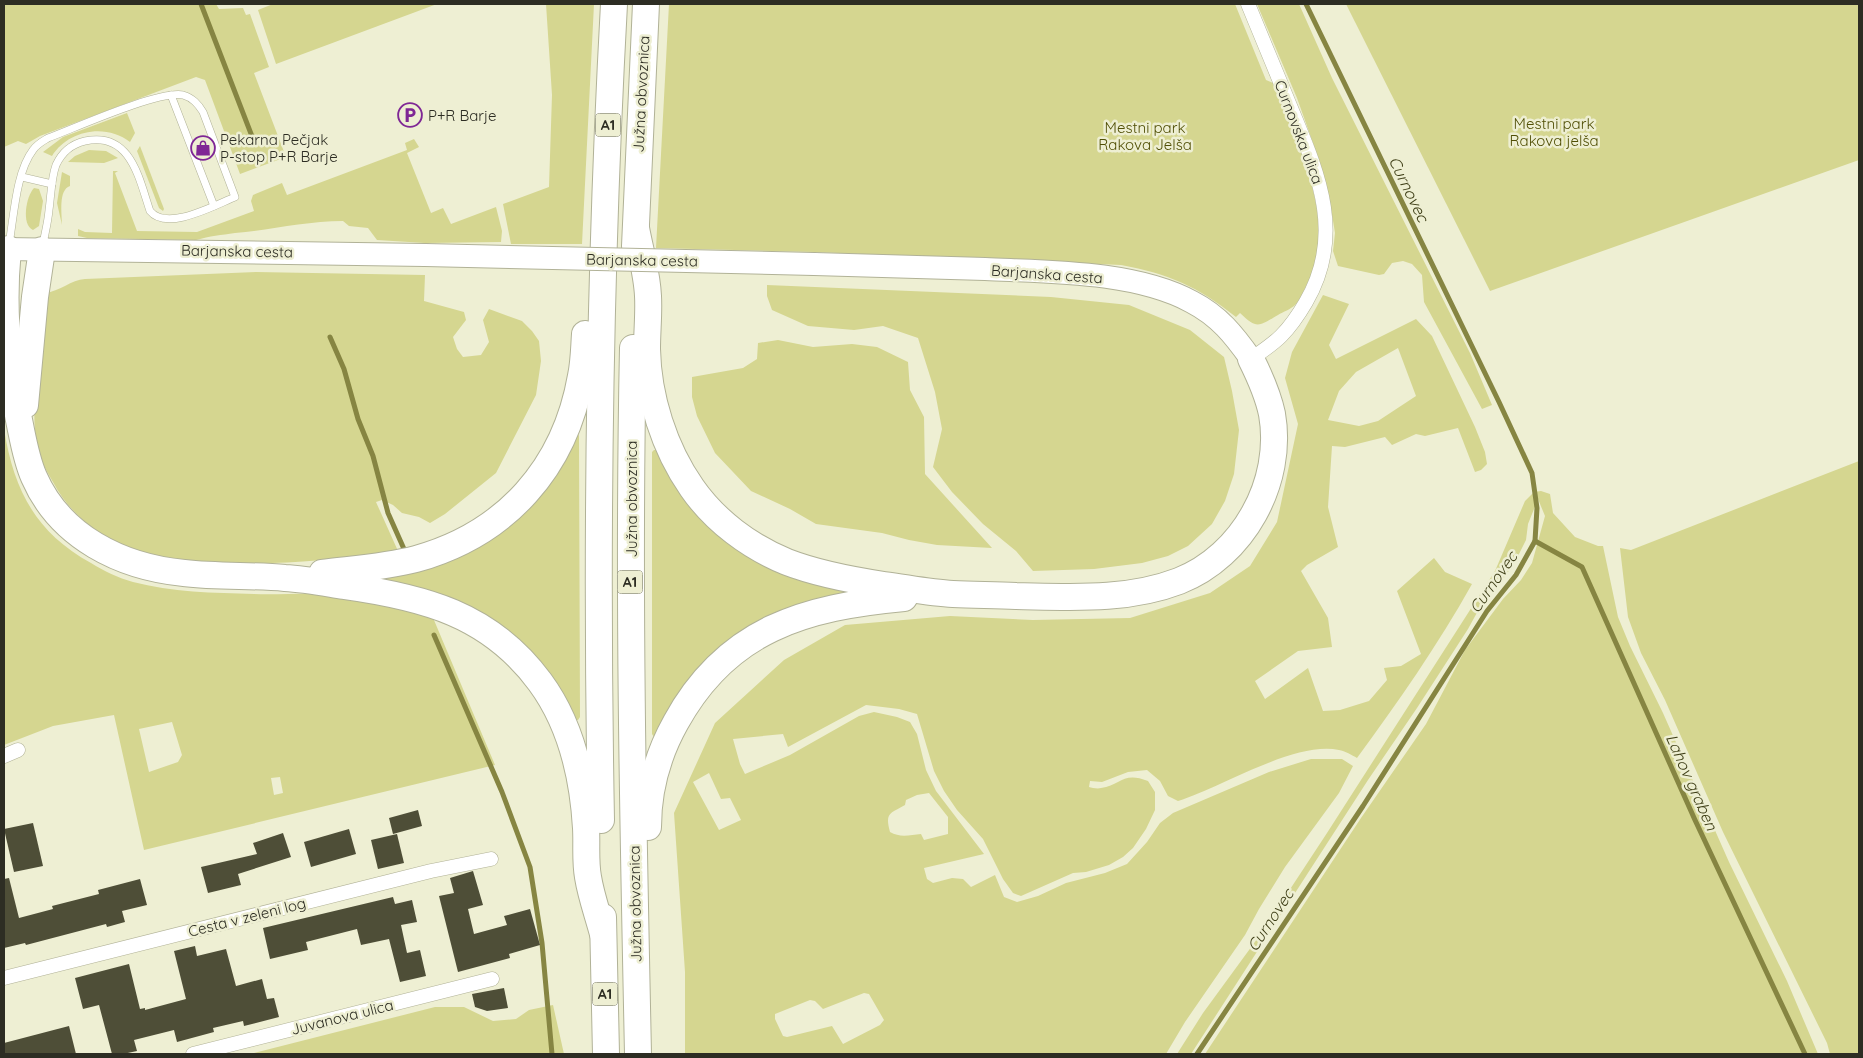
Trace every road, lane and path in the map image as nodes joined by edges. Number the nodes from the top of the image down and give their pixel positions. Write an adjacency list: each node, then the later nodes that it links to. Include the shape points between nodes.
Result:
1 (614, 4): 9 (highway, Južna obvoznica / A1)
2 (646, 4): 8 (highway, Južna obvoznica / A1)
3 (1248, 4): 13 (street, Curnovska ulica, via 1309,152 1323,199 1327,237 1322,268 1299,314 1281,336)
4 (171, 95): 5 (lane, via 145,101 48,138 27,159); 7 (lane); 7 (lane, via 188,97 203,112 235,197)
5 (22, 177): 6 (lane); 10 (lane)
6 (52, 184): 7 (lane, via 57,164 70,148 90,140 106,141 131,159 154,215 167,220 176,219); 11 (lane)
7 (214, 206)
8 (636, 228): 16 (highway, via 648,294 649,374 659,420 679,468 710,510 744,539 786,562 838,577); 21 (highway, Južna obvoznica / A1, via 630,530)
9 (603, 246): 15 (highway, via 587,296 582,375 569,422 556,451 515,505 484,530 439,552 383,566); 20 (highway, Južna obvoznica / A1, via 598,597)
10 (6, 249): 11 (main road, Barjanska cesta); 12 (highway)
11 (42, 250): 13 (main road, Barjanska cesta, bridge, via 814,264 1076,274 1143,283 1202,307 1230,330); 14 (highway)
12 (5, 327): 14 (highway)
13 (1251, 360): 16 (highway, via 1272,416 1272,463 1263,495 1247,526 1209,564 1181,580 1130,594 1072,597)
14 (22, 435): 15 (highway, via 34,478 52,508 70,527 101,550 166,571)
15 (286, 578): 20 (highway, via 383,591 436,605 480,626 524,664 554,704 572,746 584,798 588,876)
16 (950, 594): 21 (highway, via 830,607 759,635 711,671 671,730 656,770 650,794 649,862)
17 (18, 750): 18 (street)
18 (4, 756)
19 (491, 859): 22 (street, Cesta v zeleni log, via 431,871)
20 (603, 934): 25 (highway, Južna obvoznica / A1)
21 (635, 937): 26 (highway, Južna obvoznica / A1)
22 (4, 978)
23 (492, 979): 24 (street, Juvanova ulica)
24 (193, 1054)
25 (606, 1054)
26 (638, 1054)

